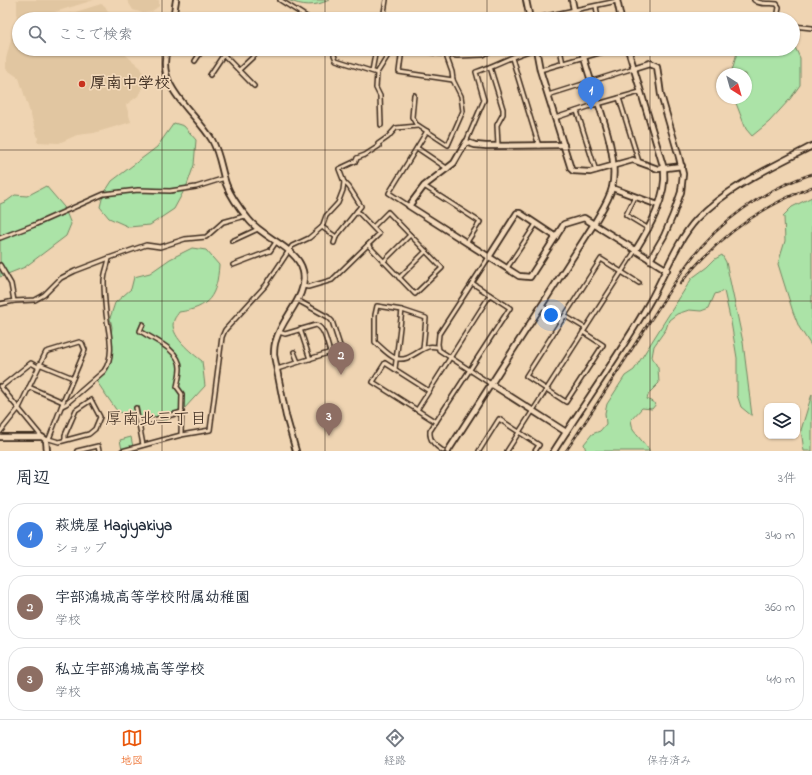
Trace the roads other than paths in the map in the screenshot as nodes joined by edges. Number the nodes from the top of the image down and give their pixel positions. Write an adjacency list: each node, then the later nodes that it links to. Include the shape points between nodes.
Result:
1 (176, 0): 10 (street)
2 (280, 0): 11 (street)
3 (386, 0): 12 (street)
4 (526, 0): 13 (street)
5 (572, 0): 9 (street)
6 (754, 0): 17 (street, via 764,4 777,4)
7 (617, 1): 8 (street); 16 (street)
8 (596, 6): 9 (street); 15 (street)
9 (574, 10): 14 (street)
10 (174, 12)
11 (299, 12)
12 (384, 12)
13 (529, 12)
14 (564, 12)
15 (597, 12)
16 (619, 12)
17 (778, 12)
18 (800, 27): 19 (street)
19 (812, 28)
20 (166, 56): 71 (street, via 168,81 212,140)
21 (198, 56): 37 (street)
22 (223, 56): 45 (street)
23 (226, 56): 41 (street)
24 (254, 56): 41 (street)
25 (334, 56): 43 (street, via 336,60)
26 (375, 56): 43 (street)
27 (388, 56): 44 (street)
28 (401, 56): 46 (street, via 399,72)
29 (447, 56): 46 (street)
30 (515, 56): 35 (street)
31 (537, 56): 42 (street)
32 (561, 56): 38 (street)
33 (589, 56): 36 (street)
34 (630, 56): 40 (street)
35 (512, 58): 39 (street); 62 (street)
36 (584, 58): 38 (street); 47 (street)
37 (195, 61)
38 (563, 64): 42 (street)
39 (490, 67): 59 (street, via 476,72 484,100); 61 (street, via 503,109 497,125)
40 (634, 68): 47 (street); 49 (street); 67 (street, via 650,63 657,66 661,95)
41 (239, 70): 48 (street)
42 (540, 70): 50 (street)
43 (372, 71): 44 (street)
44 (377, 73): 56 (street, via 376,88 380,96)
45 (210, 75)
46 (453, 80): 58 (street, via 461,96 463,111 448,145)
47 (591, 82): 50 (street); 53 (street)
48 (254, 86)
49 (640, 92): 52 (street); 69 (street)
50 (548, 94): 55 (street)
51 (414, 95): 57 (street, via 412,117)
52 (619, 98): 53 (street); 65 (street)
53 (598, 104): 54 (street); 66 (street)
54 (577, 111): 55 (street); 70 (street)
55 (555, 118): 60 (street)
56 (381, 125)
57 (418, 126): 58 (street); 72 (street, via 396,128 371,152 339,169)
58 (427, 131): 64 (street)
59 (466, 142): 61 (street); 68 (street, via 454,163)
60 (564, 145): 62 (street); 70 (street, via 573,171)
61 (498, 146): 62 (street)
62 (539, 146)
63 (812, 146): 105 (street, via 745,182 715,203 689,229)
64 (417, 148): 68 (street); 77 (street, via 390,193)
65 (639, 162): 66 (street, via 633,160); 69 (street)
66 (613, 166): 70 (street); 74 (street)
67 (682, 166): 69 (street); 100 (street, via 682,183 677,203 664,236)
68 (448, 168): 73 (street)
69 (664, 169): 76 (street, via 666,179)
70 (596, 171)
71 (225, 178): 79 (street, via 231,195); 89 (street, via 196,187 170,191 138,190 104,194)
72 (344, 182): 78 (street, via 361,206); 82 (street, via 339,200 326,216)
73 (424, 186): 77 (street); 92 (street, via 480,222)
74 (612, 188): 75 (street); 81 (street)
75 (635, 197): 76 (street); 85 (street, via 626,215)
76 (658, 205): 85 (street)
77 (409, 206): 92 (street)
78 (357, 211): 83 (street); 87 (street)
79 (245, 216): 84 (street); 99 (street, via 223,222 206,236 160,247 146,245)
80 (536, 224): 88 (street); 98 (street, via 517,213); 104 (street)
81 (594, 224): 88 (street, via 584,218 569,222 564,224); 97 (street); 115 (street)
82 (322, 226): 87 (street); 95 (street, via 309,238 292,246)
83 (373, 227): 86 (street, via 388,212); 94 (street, via 380,234)
84 (258, 229): 90 (street); 91 (street)
85 (649, 229): 97 (street)
86 (410, 235): 96 (street); 101 (street)
87 (336, 237): 93 (street)
88 (556, 237): 104 (street, via 530,277 519,276)
89 (0, 238)
90 (232, 241)
91 (276, 242): 95 (street); 103 (street, via 270,251)
92 (467, 242): 98 (street)
93 (334, 243)
94 (368, 245): 101 (street); 110 (street, via 332,280)
95 (289, 251): 110 (street, via 302,268); 153 (street, via 266,285 224,333 210,430)
96 (426, 251): 107 (street); 107 (street, via 442,268 415,294)
97 (635, 251): 100 (street); 106 (street)
98 (489, 257): 104 (street); 108 (street)
99 (109, 258): 113 (street, via 61,278 40,298); 142 (street, via 104,275 110,336 108,364 104,371 77,395)
100 (650, 260): 105 (street)
101 (383, 262): 107 (street)
102 (0, 265): 113 (street, via 11,284)
103 (232, 265)
104 (507, 268)
105 (666, 270): 152 (street, via 642,314)
106 (622, 271): 109 (street); 117 (street, via 601,259); 120 (street)
107 (399, 278)
108 (472, 283): 111 (street); 124 (street, via 439,334)
109 (639, 283)
110 (303, 286): 112 (street)
111 (490, 295): 128 (street); 135 (street, via 510,308)
112 (297, 300): 122 (street); 127 (street, via 328,317 332,322 341,349)
113 (14, 301): 114 (street)
114 (0, 304)
115 (542, 306): 118 (street); 137 (street)
116 (402, 310): 125 (street, via 426,318); 130 (street); 130 (street, via 377,306 376,315 375,342)
117 (565, 316): 118 (street); 120 (street)
118 (562, 320): 140 (street, via 526,376)
119 (144, 324): 147 (street, via 140,331 172,351 178,359 180,369 177,387 182,394)
120 (585, 328): 123 (street)
121 (300, 329): 122 (street, via 285,334); 127 (street, via 319,326); 129 (street)
122 (279, 332): 133 (street, via 274,346)
123 (582, 332): 140 (street); 140 (street, via 603,345 566,402)
124 (438, 347): 125 (street, via 429,346); 128 (street)
125 (424, 349): 130 (street, via 410,357)
126 (294, 352): 131 (street)
127 (330, 352): 129 (street)
128 (450, 357): 135 (street); 141 (street)
129 (310, 359): 131 (street)
130 (397, 360): 134 (street)
131 (298, 362): 133 (street)
132 (39, 366): 136 (street); 136 (street, via 46,352 82,343 84,350); 138 (street, via 31,363); 139 (street)
133 (277, 369): 162 (street)
134 (395, 369): 141 (street); 145 (street, via 385,363 373,382)
135 (471, 370): 137 (street); 148 (street)
136 (73, 378): 142 (street)
137 (491, 384): 146 (street); 164 (street)
138 (1, 387): 143 (street)
139 (29, 388): 142 (street); 143 (street)
140 (546, 389): 146 (street)
141 (429, 391): 145 (street)
142 (62, 404): 155 (street)
143 (19, 408): 150 (street); 155 (street)
144 (136, 408): 149 (street)
145 (417, 410): 148 (street)
146 (532, 410): 151 (street); 152 (street)
147 (182, 412): 149 (street); 153 (street)
148 (436, 422): 163 (street, via 430,436 434,444)
149 (139, 424): 157 (street)
150 (0, 432)
151 (520, 432): 165 (street, via 500,419); 166 (street); 167 (street, via 540,445)
152 (566, 432): 168 (street)
153 (181, 435): 157 (street)
154 (0, 437): 155 (street)
155 (46, 439): 156 (street, via 59,442); 158 (street)
156 (65, 440): 156 (street, via 89,434 95,429 100,417 90,400 76,410)
157 (143, 445): 161 (street)
158 (47, 451)
159 (78, 451): 160 (street, via 98,446)
160 (99, 451)
161 (122, 451)
162 (296, 451)
163 (443, 451)
164 (448, 451)
165 (479, 451)
166 (507, 451)
167 (535, 451)
168 (554, 451)

